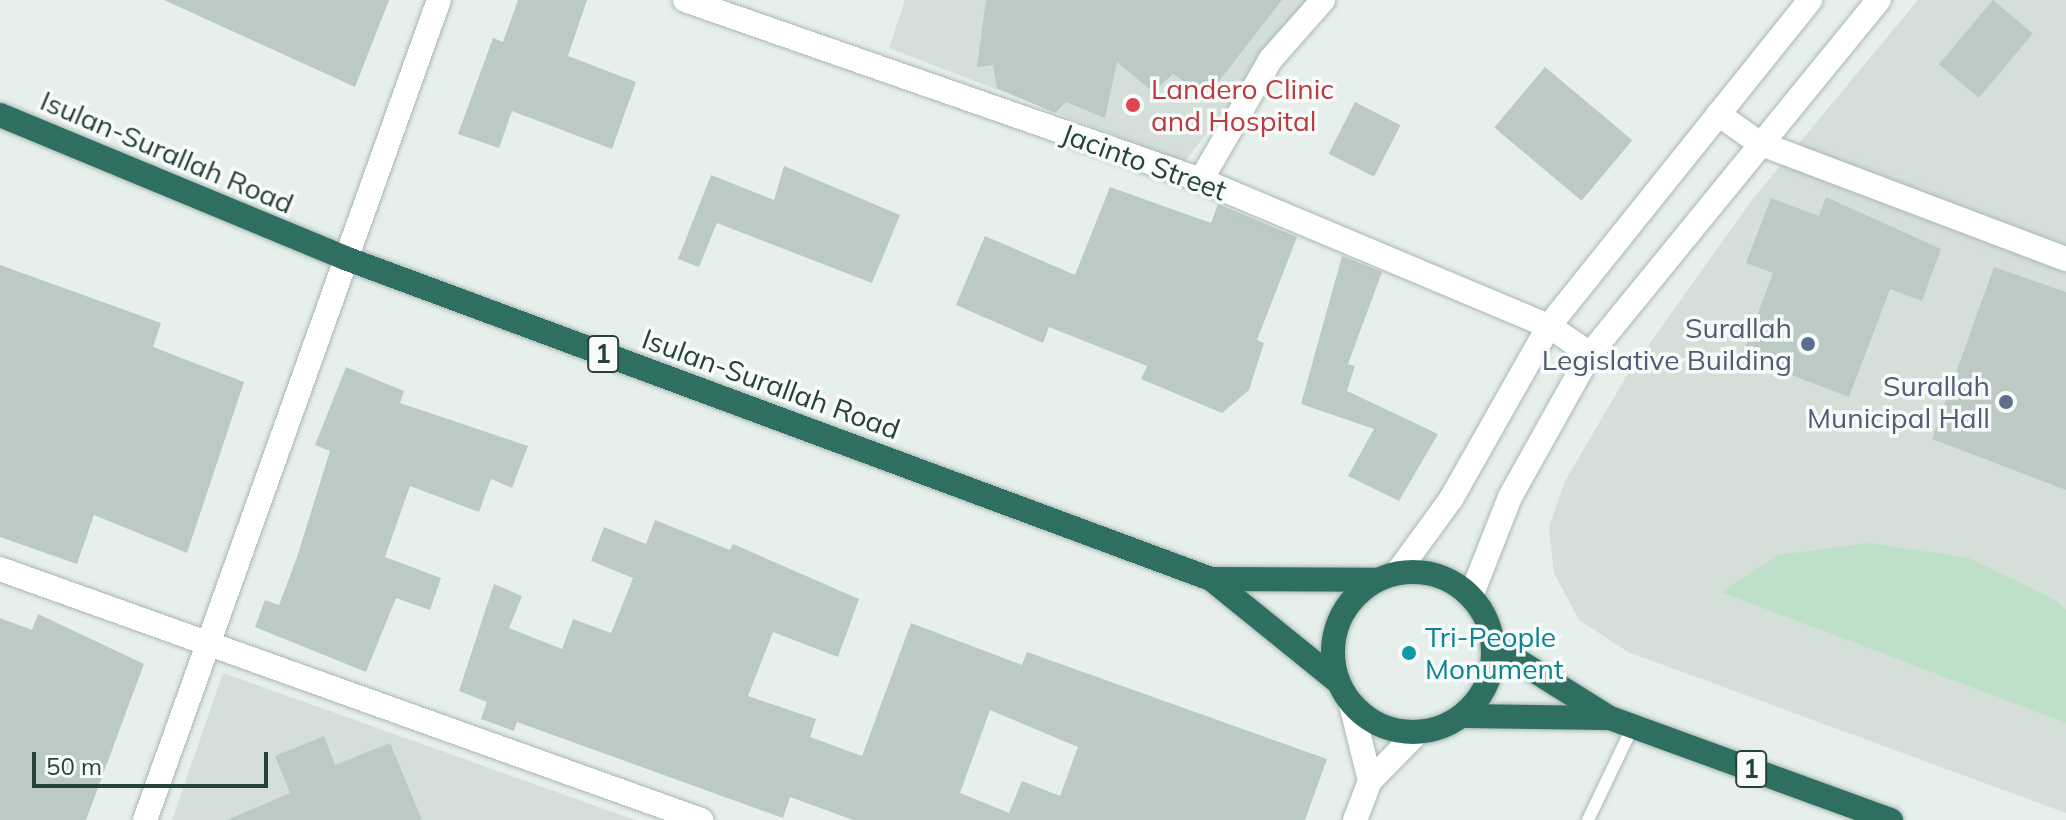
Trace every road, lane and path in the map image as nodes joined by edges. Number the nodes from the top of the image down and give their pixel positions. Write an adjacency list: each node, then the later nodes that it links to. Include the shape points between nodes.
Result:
1 (439, 0): 10 (street)
2 (685, 0): 9 (street, Jacinto Street)
3 (1323, 0): 9 (street, via 1271,59)
4 (1810, 0): 6 (street)
5 (1879, 0): 8 (street)
6 (1718, 114): 8 (street); 12 (street)
7 (0, 115): 10 (highway, Isulan-Surallah Road / 1)
8 (1759, 143): 11 (street); 13 (street)
9 (1201, 180): 12 (street, Jacinto Street)
10 (345, 258): 16 (highway, Isulan-Surallah Road / 1); 19 (street)
11 (2066, 259)
12 (1549, 326): 13 (street, Jacinto Street); 15 (street, via 1451,499)
13 (1590, 354): 17 (street, via 1510,497)
14 (0, 569): 19 (street)
15 (1386, 576): 16 (highway, Isulan-Surallah Road / 1); 17 (highway, 1, via 1449,580); 20 (highway, 1, via 1343,612 1334,634)
16 (1211, 579): 20 (highway, Isulan-Surallah Road / 1)
17 (1471, 596): 18 (highway)
18 (1493, 645): 22 (highway, via 1491,672); 23 (highway, 1)
19 (207, 647): 26 (street); 27 (street)
20 (1338, 682): 21 (highway, 1)
21 (1351, 704): 24 (highway, 1, via 1369,721); 25 (street)
22 (1463, 716): 23 (highway, 1); 24 (highway, 1)
23 (1621, 723): 29 (lane); 30 (highway, 1)
24 (1417, 733): 25 (street)
25 (1370, 781): 28 (street)
26 (145, 820)
27 (701, 820)
28 (1355, 820)
29 (1588, 820)
30 (1891, 820)

